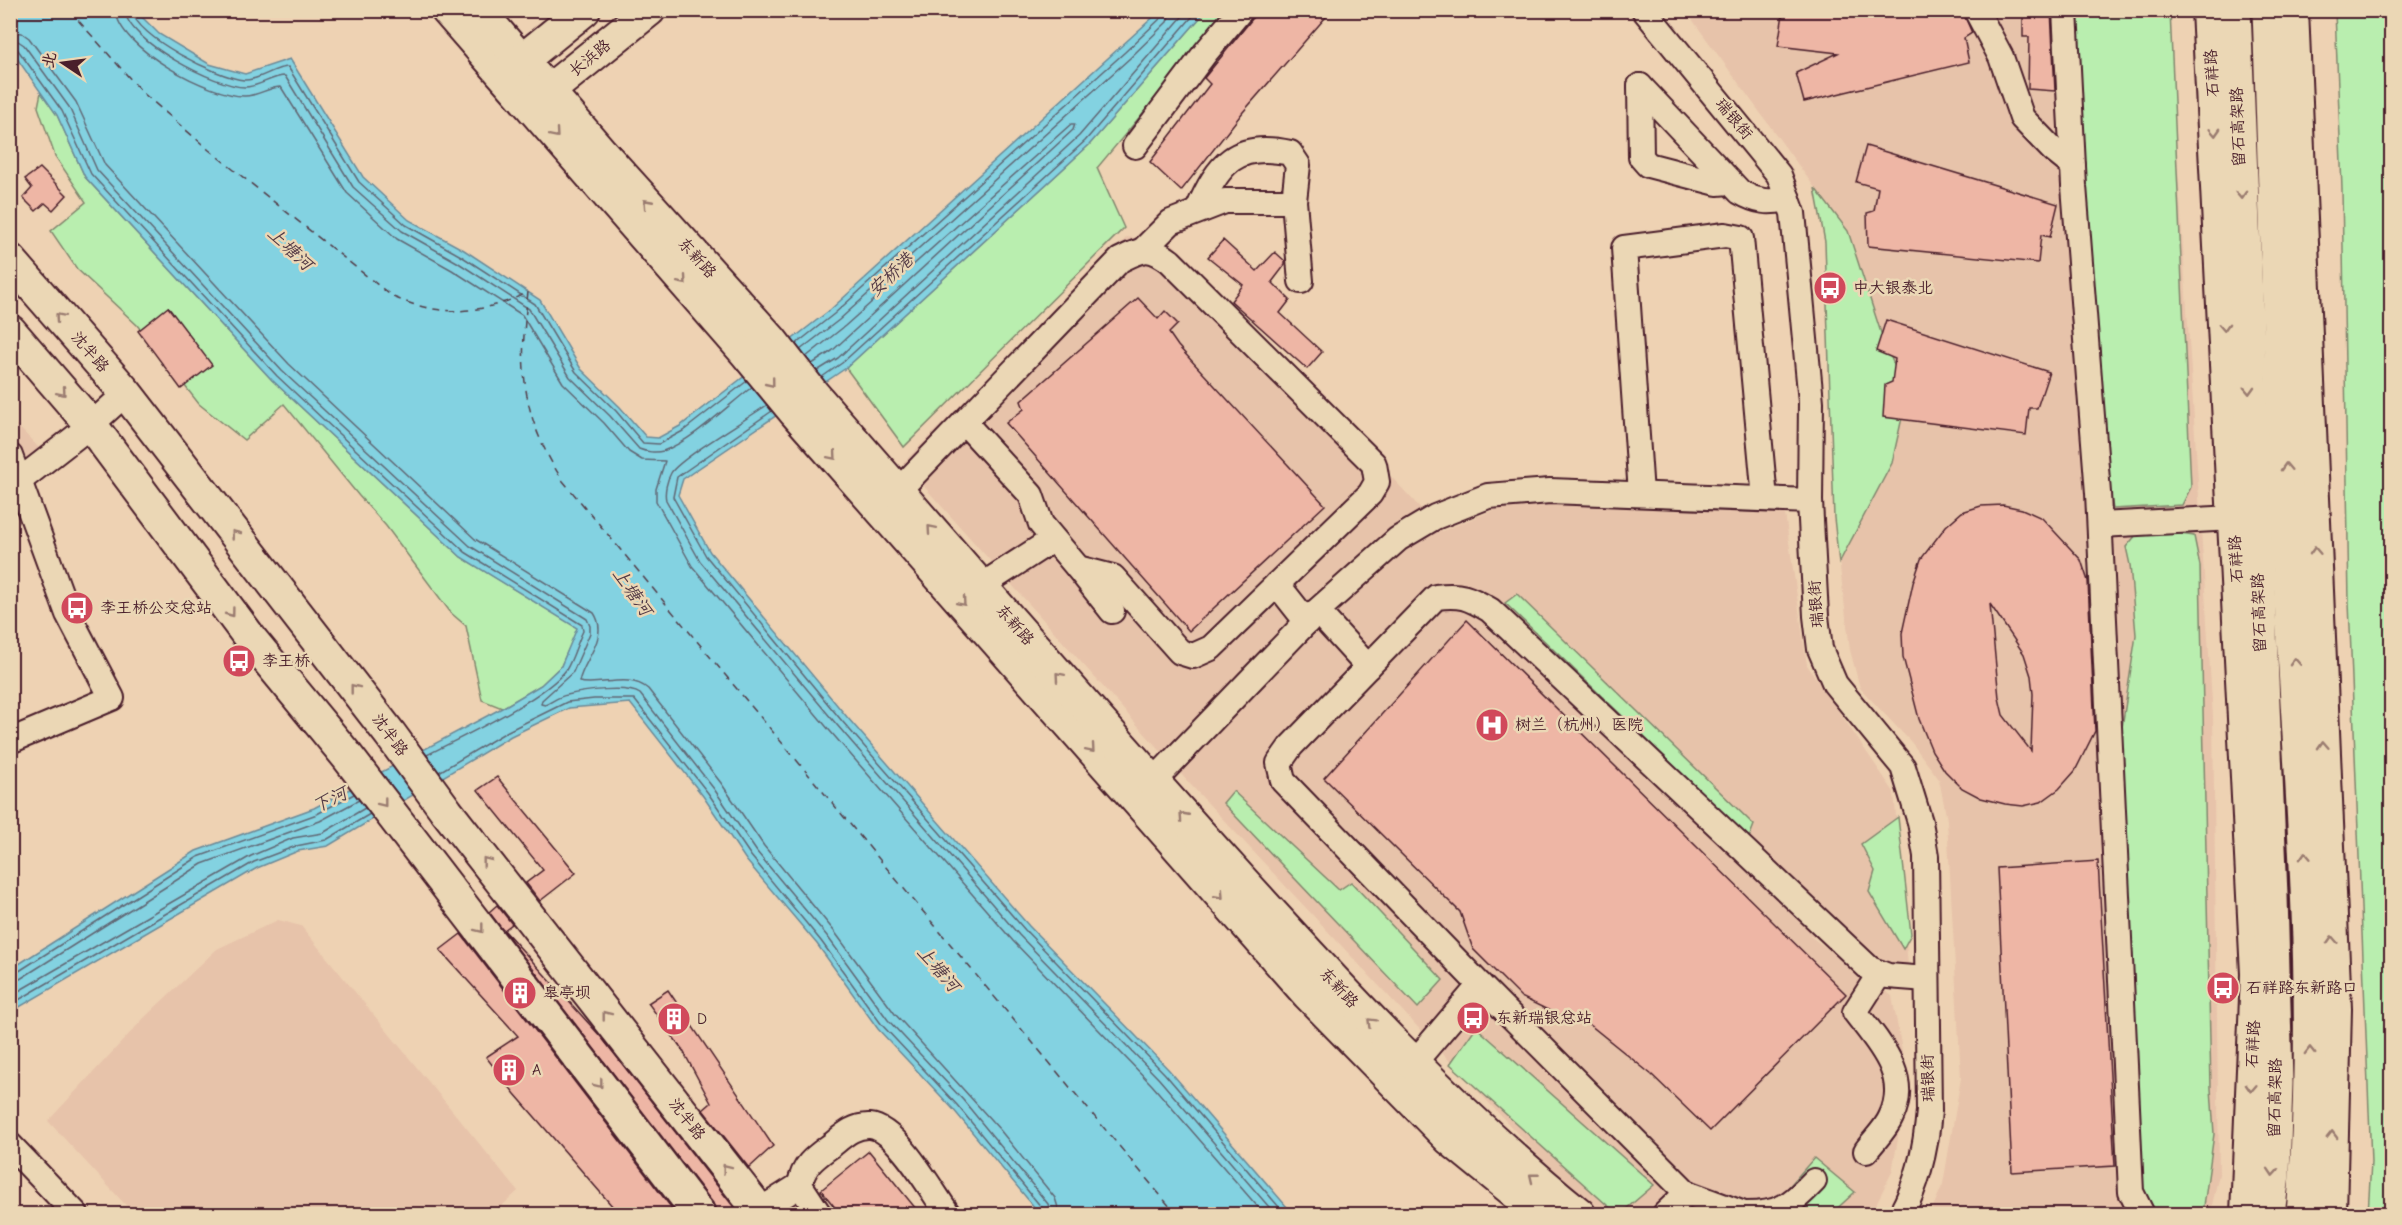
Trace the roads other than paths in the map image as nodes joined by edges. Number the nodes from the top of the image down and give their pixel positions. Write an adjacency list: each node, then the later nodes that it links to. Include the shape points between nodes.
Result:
1 (447, 10): 13 (main road, 东新路)
2 (478, 10): 13 (main road, 东新路)
3 (584, 10): 13 (main road)
4 (648, 10): 14 (main road, 长浜路)
5 (1241, 10): 15 (street)
6 (1644, 10): 18 (street, 瑞银街, via 1779,175)
7 (1976, 10): 16 (street, via 2001,57 2022,118)
8 (2066, 10): 16 (street)
9 (2208, 10): 35 (main road, 石祥路, one-way to 35)
10 (2234, 10): 67 (highway, 留石高架路, one-way to 67, via 2271,896 2276,1083)
11 (2269, 10): 68 (highway, 留石高架路, one-way to 11, via 2311,1079 2308,904 2291,593)
12 (2292, 10): 69 (main road, one-way to 12, via 2335,1009)
13 (513, 68): 14 (main road, 东新路)
14 (539, 99): 26 (main road, 东新路)
15 (1135, 146)
16 (2073, 166): 36 (street)
17 (1730, 182): 18 (street, via 1756,201)
18 (1788, 199): 34 (street, 瑞银街, via 1793,213 1811,402)
19 (1294, 201): 20 (street, via 1225,201); 20 (street, via 1298,165 1290,153 1272,149 1244,152 1228,160 1210,184); 23 (street)
20 (1198, 210): 21 (street, via 1171,222)
21 (1144, 249): 27 (street, via 1120,260); 39 (street, via 1170,261 1374,464 1377,482 1370,494)
22 (10, 261): 25 (main road, 沈半路, one-way to 22)
23 (1301, 281)
24 (10, 331): 28 (main road, one-way to 28)
25 (126, 393): 28 (street); 55 (main road, 沈半路, one-way to 25)
26 (804, 403): 31 (main road, 东新路); 45 (main road, 东新路, one-way to 45)
27 (964, 422): 31 (street); 37 (street, via 1031,495 1041,524)
28 (91, 425): 30 (street); 57 (main road, one-way to 57, via 253,642 347,756)
29 (10, 456): 30 (street)
30 (16, 484): 44 (street, via 68,614 112,698)
31 (898, 491): 40 (main road, 东新路, one-way to 31)
32 (1641, 494): 33 (street); 33 (street, via 1624,248 1725,235 1741,238); 42 (street, via 1550,491 1488,496 1435,517 1398,539)
33 (1765, 499): 34 (street)
34 (1810, 501): 47 (street, 瑞银街, via 1820,649 1835,684 1903,767 1920,822 1926,856)
35 (2234, 518): 36 (street); 66 (main road, 石祥路, one-way to 66, via 2257,974)
36 (2100, 525): 65 (street, via 2131,1192)
37 (1052, 540): 38 (street); 40 (street)
38 (1078, 568): 39 (street, via 1113,577 1180,652 1193,656 1211,648); 41 (street)
39 (1277, 584): 42 (street)
40 (981, 586): 45 (main road, 东新路, one-way to 40)
41 (1112, 611)
42 (1312, 617): 43 (street); 45 (street)
43 (1368, 667): 46 (street, via 1436,597 1456,595 1490,610 1829,933 1870,969); 48 (street, via 1291,746 1279,763 1283,781)
44 (10, 741)
45 (1144, 791): 49 (main road, 东新路, one-way to 45); 60 (main road, 东新路, one-way to 60, via 1308,994 1449,1138)
46 (1880, 973): 47 (street); 51 (street, via 1855,1012 1890,1059 1896,1075 1897,1103 1891,1119)
47 (1927, 980): 64 (street, 瑞银街, via 1926,1141)
48 (1480, 985): 49 (street); 54 (street)
49 (1413, 1064): 61 (main road, 东新路, one-way to 49, via 1518,1165)
50 (10, 1145): 56 (street)
51 (1866, 1151)
52 (1814, 1181): 63 (street, via 1791,1204 1768,1214)
53 (800, 1185): 55 (street); 58 (street); 59 (street, via 802,1172 810,1162 852,1129 871,1126 898,1143)
54 (1687, 1193): 62 (street); 63 (street)
55 (761, 1213)
56 (76, 1215)
57 (699, 1215)
58 (819, 1215)
59 (948, 1215)
60 (1542, 1215)
61 (1578, 1215)
62 (1665, 1215)
63 (1745, 1215)
64 (1901, 1215)
65 (2142, 1215)
66 (2247, 1215)
67 (2268, 1215)
68 (2303, 1215)
69 (2330, 1215)

